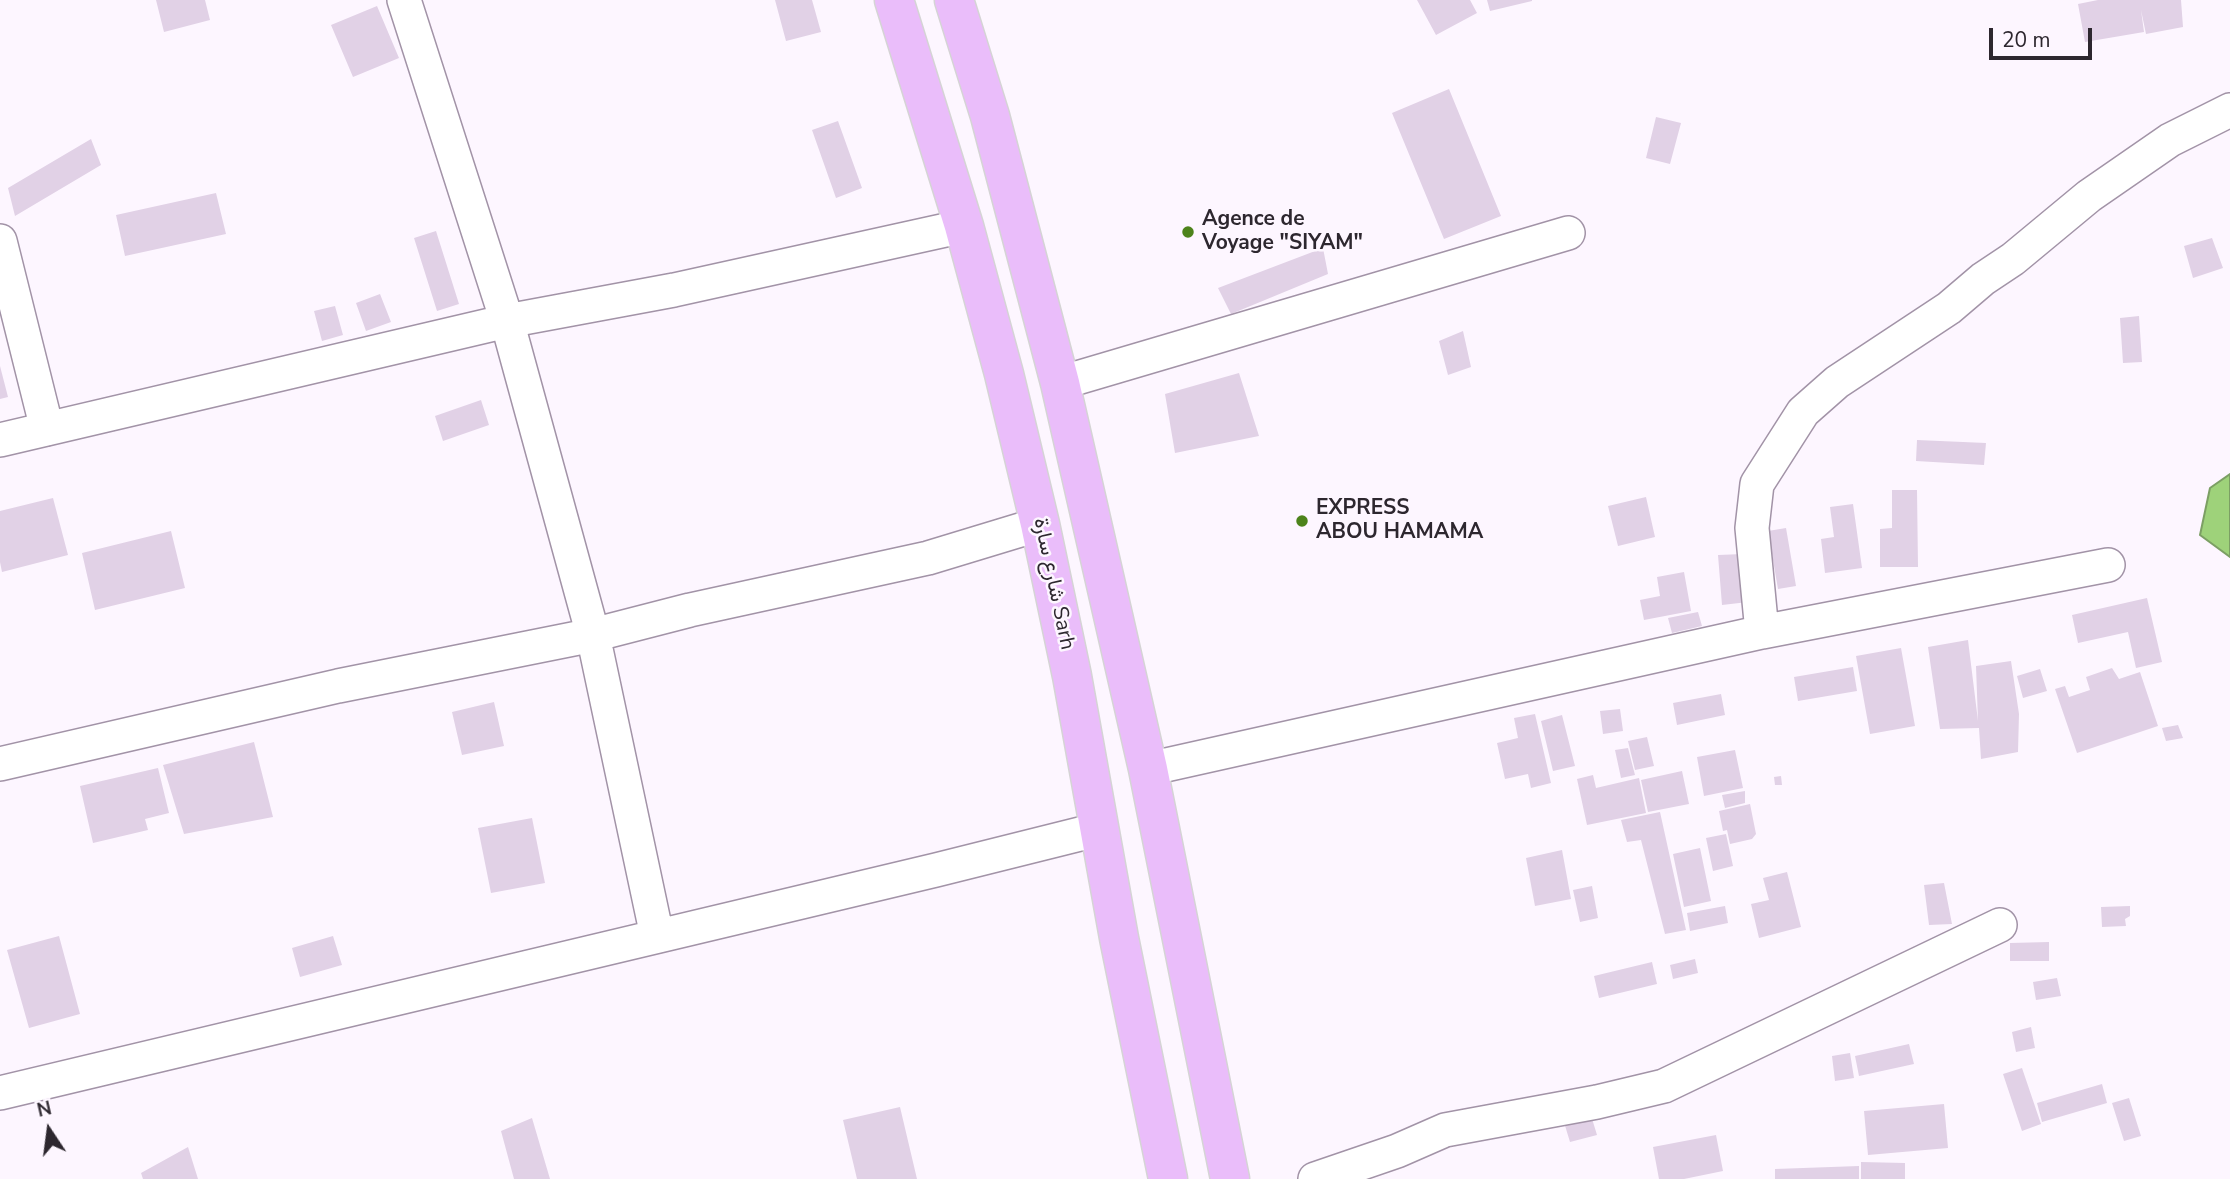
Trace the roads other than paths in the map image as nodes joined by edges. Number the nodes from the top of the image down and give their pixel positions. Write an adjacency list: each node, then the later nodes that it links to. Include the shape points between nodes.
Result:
1 (404, 0): 8 (street)
2 (894, 0): 5 (highway, شارع سارة Sarh)
3 (954, 0): 9 (highway, via 990,116)
4 (2230, 110): 14 (street, via 2170,139 2088,196 2013,260 1837,382 1803,412 1757,484 1752,528)
5 (964, 226): 8 (street, via 674,290); 12 (highway, شارع سارة Sarh)
6 (1568, 233): 9 (street)
7 (0, 241): 10 (street)
8 (507, 321): 10 (street); 15 (street)
9 (1060, 383): 17 (highway)
10 (47, 429): 11 (street)
11 (0, 440)
12 (1040, 524): 15 (street, via 928,558); 18 (highway, شارع سارة Sarh)
13 (2108, 565): 14 (street)
14 (1762, 632): 17 (street)
15 (593, 635): 16 (street, via 338,686); 20 (street)
16 (0, 765)
17 (1148, 769): 23 (highway)
18 (1100, 828): 20 (street); 22 (highway, شارع سارة Sarh)
19 (2000, 925): 24 (street, via 1664,1086 1445,1130)
20 (657, 936): 21 (street)
21 (0, 1093)
22 (1168, 1179)
23 (1230, 1179)
24 (1315, 1179)

